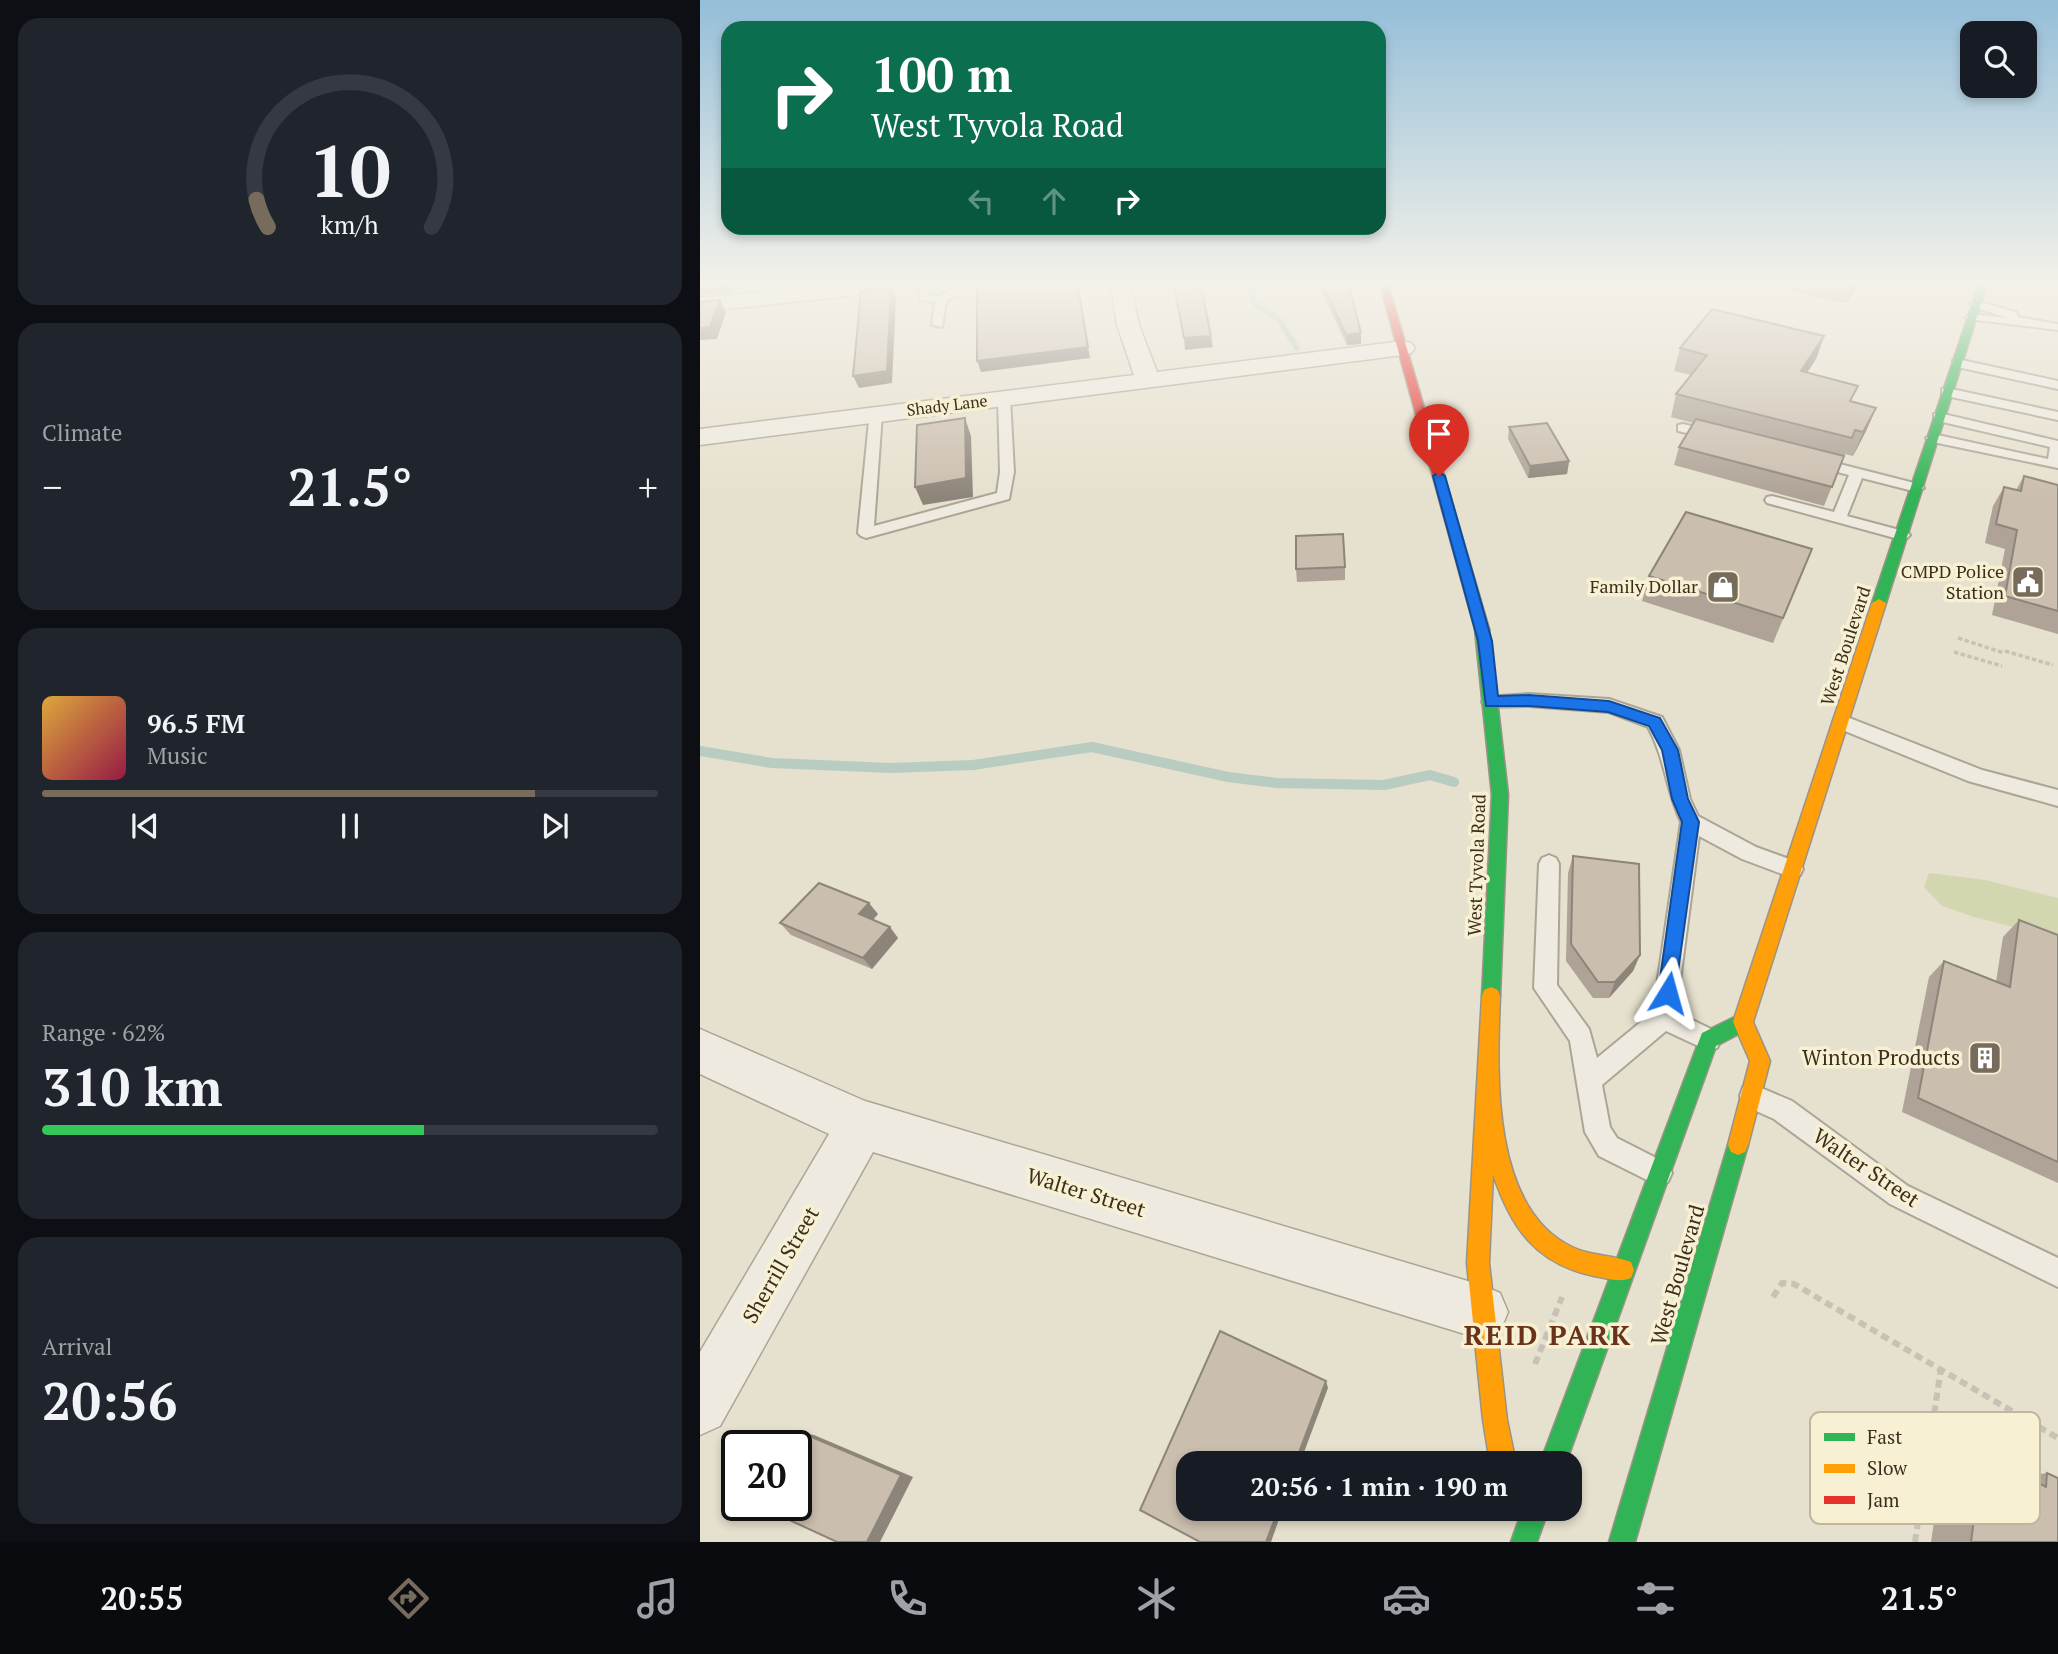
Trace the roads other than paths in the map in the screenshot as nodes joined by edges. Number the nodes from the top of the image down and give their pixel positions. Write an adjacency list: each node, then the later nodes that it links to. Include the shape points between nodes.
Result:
1 (1139, 353): 6 (street)
2 (1362, 353): 6 (street, Shady Lane)
3 (1404, 353): 23 (main road, West Tyvola Road, via 1485,641)
4 (1961, 353): 5 (main road, West Boulevard)
5 (1958, 363): 7 (lane); 8 (main road, West Boulevard)
6 (1148, 379): 9 (street, Shady Lane)
7 (2058, 385)
8 (1948, 392): 11 (lane); 12 (main road, West Boulevard)
9 (1004, 398): 10 (street, Shady Lane); 10 (lane, via 1004,496 866,533)
10 (875, 414): 14 (street, Shady Lane)
11 (2058, 416)
12 (1940, 417): 16 (main road, West Boulevard); 16 (lane, via 2057,445 2054,465)
13 (1683, 428): 15 (lane)
14 (700, 437)
15 (1723, 438)
16 (1933, 438): 19 (main road, West Boulevard)
17 (1803, 458): 18 (lane)
18 (1857, 472): 19 (lane); 21 (lane)
19 (1917, 488): 22 (main road, West Boulevard)
20 (1772, 500): 21 (lane)
21 (1839, 518): 22 (lane)
22 (1902, 535): 24 (main road, West Boulevard)
23 (1491, 702): 26 (lane, via 1609,706 1655,722 1670,750 1680,799); 33 (main road, West Tyvola Road, via 1500,795)
24 (1842, 722): 25 (lane, via 1983,778); 28 (main road, West Boulevard)
25 (2058, 798)
26 (1691, 822): 28 (lane, via 1749,853); 29 (lane)
27 (1549, 864): 34 (lane, via 1545,988 1581,1037)
28 (1793, 869): 30 (main road, West Boulevard)
29 (1664, 1018): 31 (lane); 34 (lane)
30 (1743, 1021): 31 (main road); 35 (main road, West Boulevard, via 1760,1061)
31 (1709, 1040): 37 (main road)
32 (700, 1051): 36 (street, Walter Street)
33 (1487, 1072): 38 (main road, via 1496,1143 1511,1199 1556,1250); 40 (main road, West Tyvola Road, via 1478,1263)
34 (1588, 1081): 37 (lane, via 1598,1132 1608,1147)
35 (1752, 1096): 39 (lane, Walter Street, via 1783,1110 1899,1195); 48 (main road, West Boulevard)
36 (862, 1124): 40 (street, Walter Street); 41 (street, Sherrill Street)
37 (1659, 1173): 38 (main road)
38 (1623, 1270): 43 (main road)
39 (2058, 1273)
40 (1481, 1312): 42 (main road, West Tyvola Road)
41 (700, 1406)
42 (1500, 1451)
43 (1557, 1451)
44 (1512, 1521): 46 (main road)
45 (1531, 1521): 47 (main road)
46 (1517, 1542)
47 (1524, 1542)
48 (1622, 1542)

